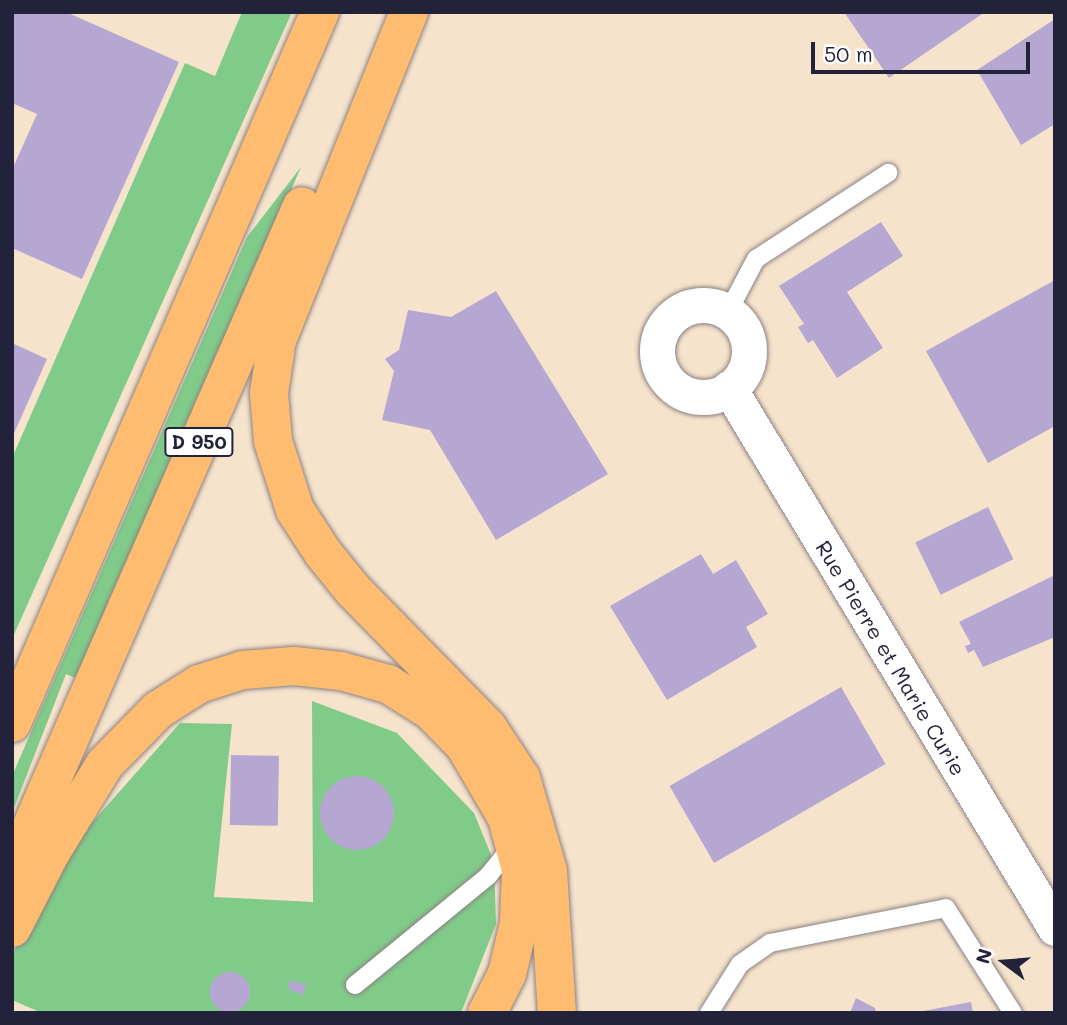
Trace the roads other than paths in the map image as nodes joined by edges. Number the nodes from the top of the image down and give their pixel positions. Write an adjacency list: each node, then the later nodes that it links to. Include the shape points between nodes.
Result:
1 (320, 12): 7 (highway, D 950)
2 (387, 12): 9 (highway, D 950)
3 (409, 12): 14 (highway, via 277,340 269,393 273,441 295,510 323,553 353,590 488,728 521,778 548,871)
4 (888, 173): 5 (lane, via 756,259)
5 (728, 312): 6 (street, via 742,327 748,346 743,373); 6 (street, via 702,304 682,310 663,327 657,353 666,377 685,393 711,395)
6 (729, 388): 11 (street, Rue Pierre et Marie Curie)
7 (14, 717)
8 (515, 842): 10 (highway, via 496,794 466,746 412,696 341,671 294,666 243,670 178,696 121,744 50,854); 12 (lane, via 488,876); 13 (highway, via 522,891 519,923 507,974)
9 (12, 871)
10 (12, 928)
11 (1055, 928)
12 (355, 985)
13 (487, 1013)
14 (557, 1013)
15 (709, 1013): 16 (lane, via 740,964 770,943 946,908)
16 (1013, 1013)

